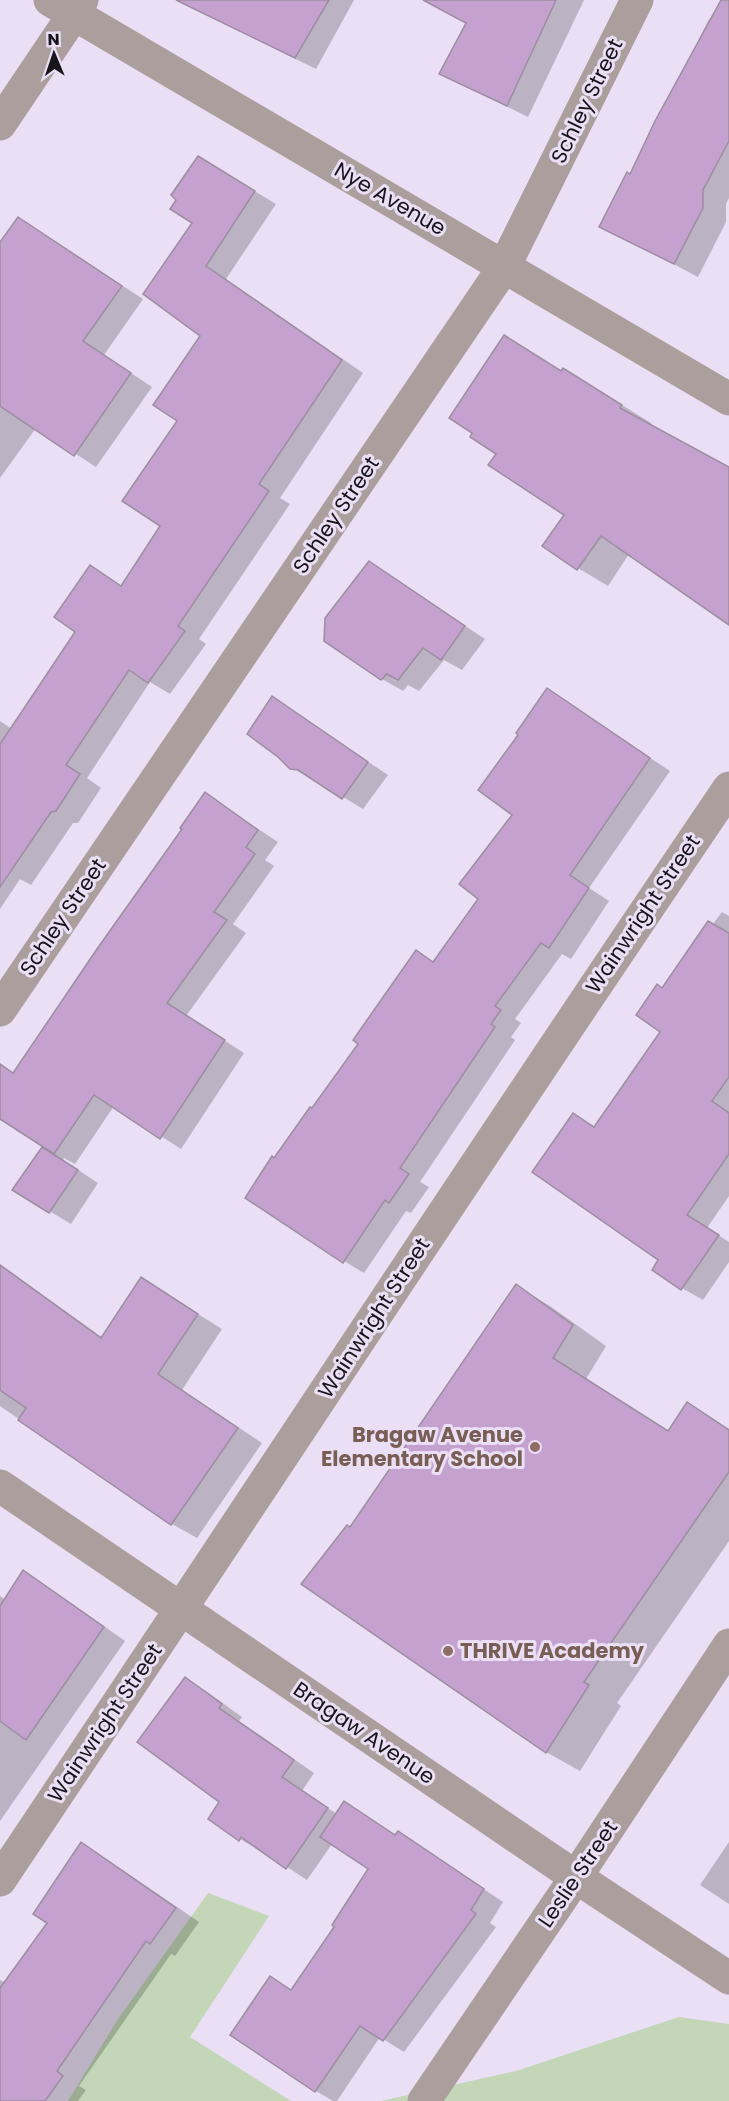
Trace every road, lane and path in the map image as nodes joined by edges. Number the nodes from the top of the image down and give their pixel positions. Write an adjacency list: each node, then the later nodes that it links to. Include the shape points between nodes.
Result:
1 (637, 0): 4 (street, Schley Street)
2 (69, 5): 3 (street); 4 (street, Nye Avenue)
3 (0, 124)
4 (504, 267): 5 (street, Nye Avenue); 7 (street, Schley Street)
5 (729, 399)
6 (729, 788): 9 (street, Wainwright Street)
7 (0, 1010)
8 (0, 1486): 9 (street, Bragaw Avenue)
9 (182, 1608): 11 (street, Bragaw Avenue); 12 (street, Wainwright Street)
10 (729, 1645): 11 (street, Leslie Street)
11 (576, 1877): 13 (street, Bragaw Avenue); 14 (street, Leslie Street)
12 (0, 1880)
13 (729, 1978)
14 (424, 2101)

